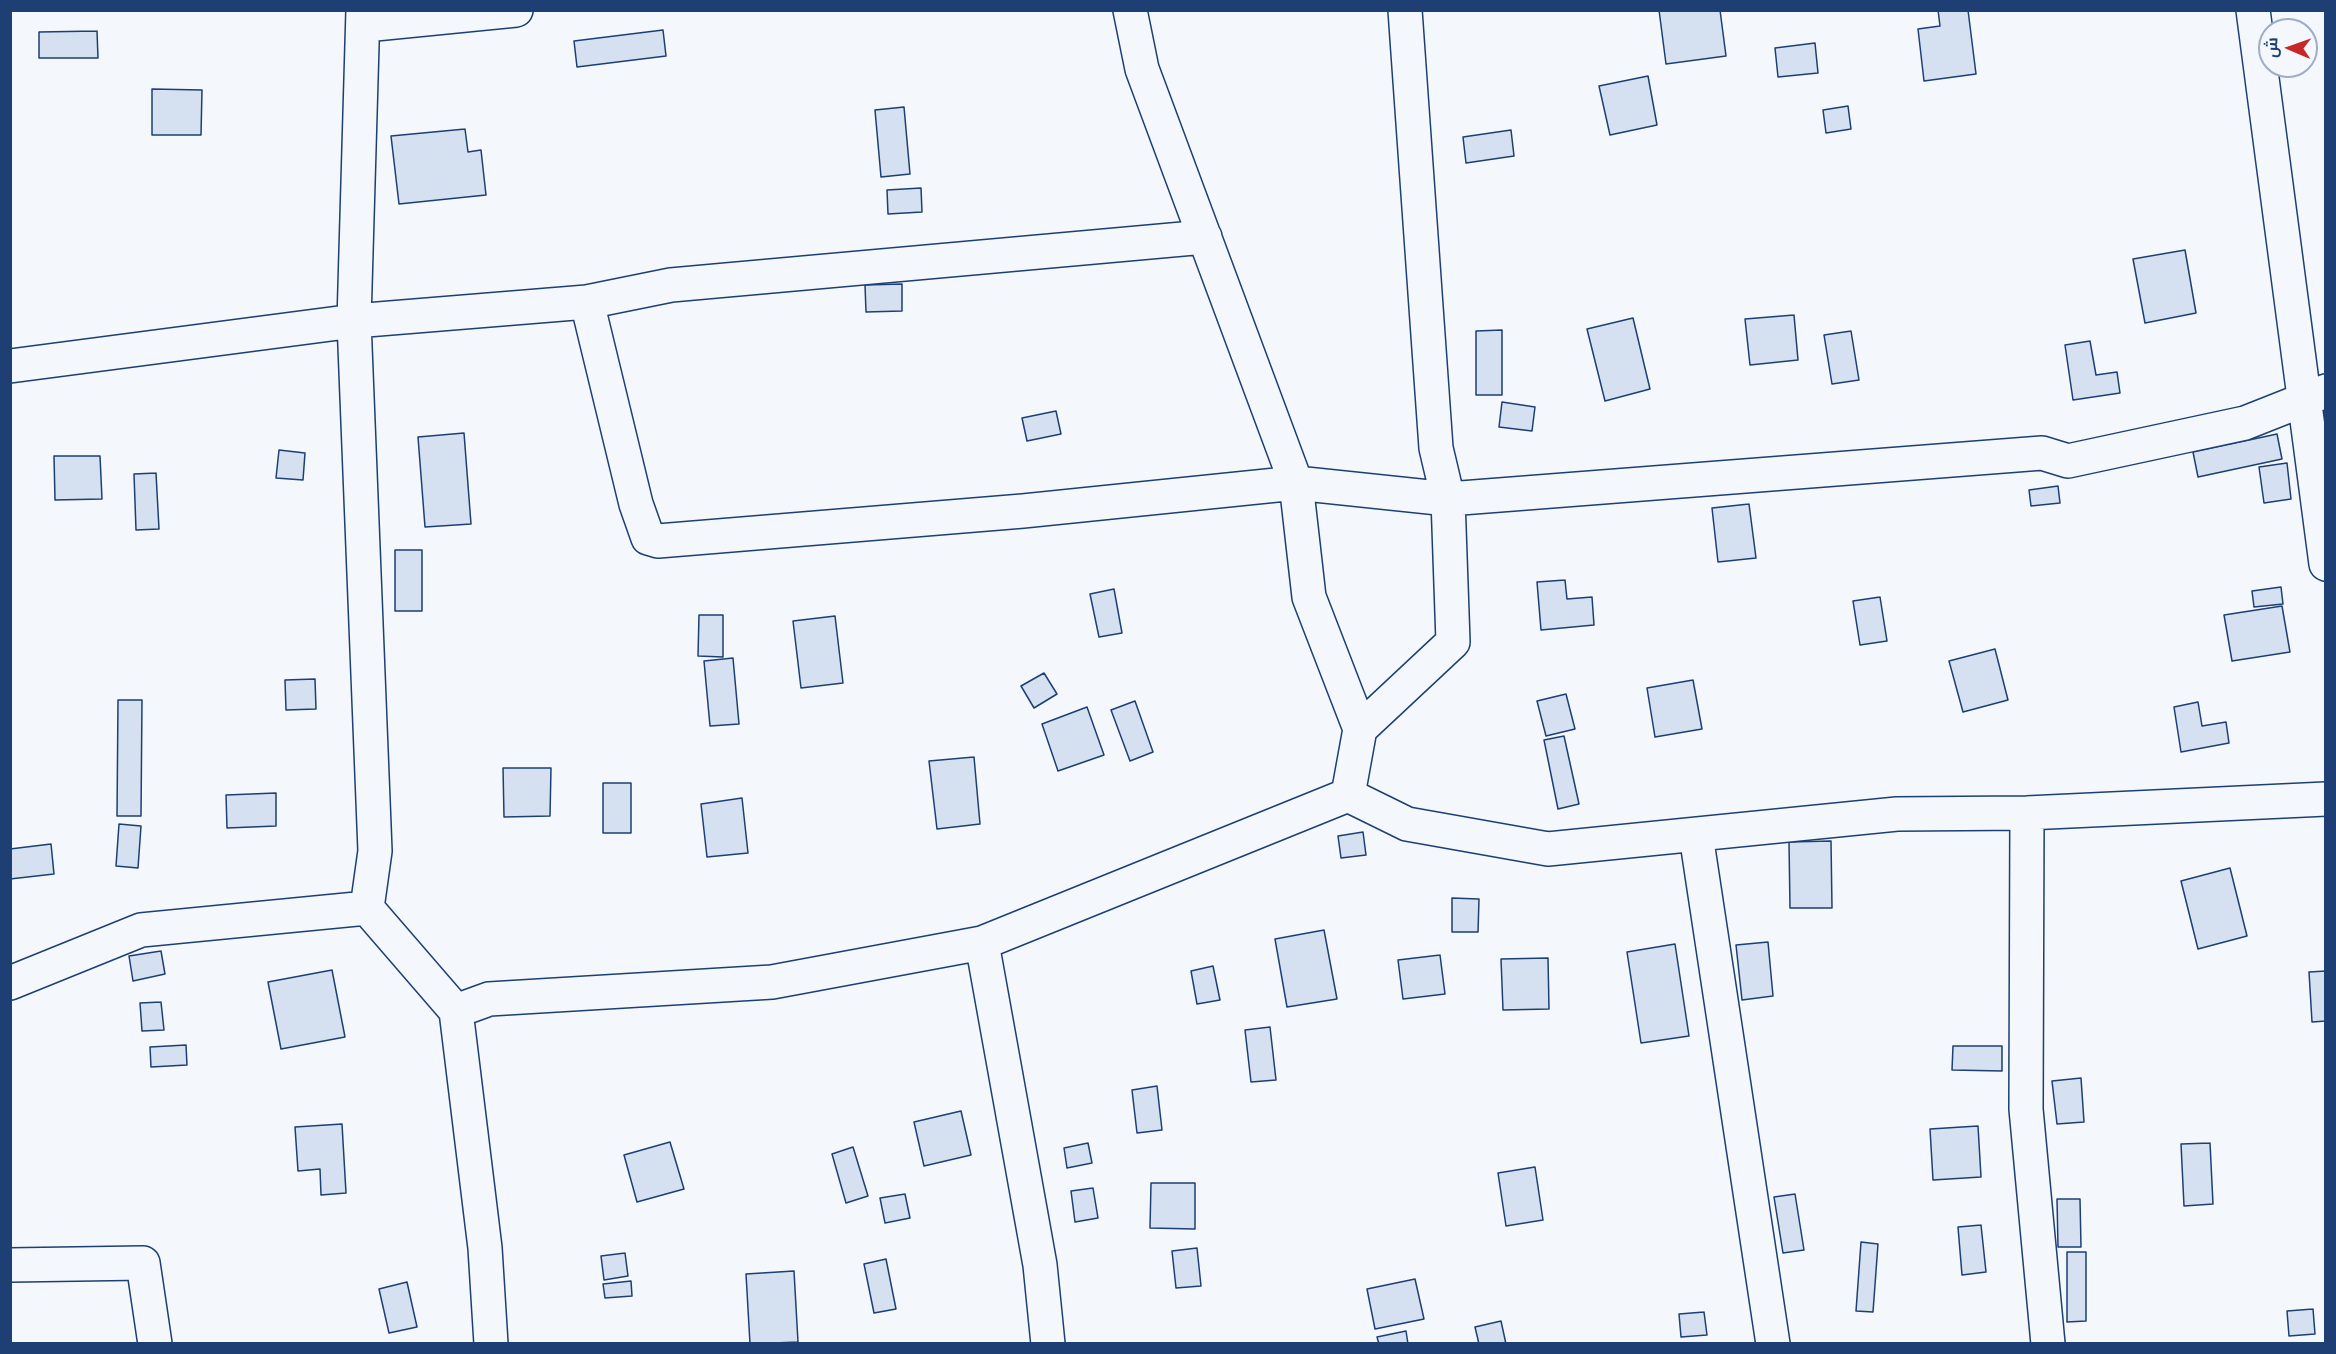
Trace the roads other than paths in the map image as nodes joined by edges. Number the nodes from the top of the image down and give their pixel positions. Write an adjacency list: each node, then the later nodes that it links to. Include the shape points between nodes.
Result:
1 (516, 10): 5 (street)
2 (1130, 10): 6 (street, via 1142,69)
3 (1405, 10): 12 (street, via 1436,448)
4 (2253, 10): 10 (street)
5 (364, 18): 8 (street)
6 (1205, 237): 7 (street, via 671,285); 11 (street)
7 (587, 302): 8 (street); 11 (street, via 636,504 648,538 658,541 1023,511)
8 (354, 321): 9 (street); 19 (street, via 375,851)
9 (10, 366)
10 (2314, 395): 12 (street, via 2245,423 2068,461 2042,453); 13 (street)
11 (1296, 483): 12 (street); 14 (street, via 1308,597)
12 (1448, 499): 14 (street, via 1453,642)
13 (2325, 564)
14 (1360, 729): 15 (street)
15 (1348, 795): 18 (street, via 1407,824 1548,849); 20 (street)
16 (2325, 799): 17 (street)
17 (2027, 813): 18 (street, via 1897,814); 28 (street, via 2026,1109)
18 (1696, 835): 27 (street)
19 (367, 908): 21 (street, via 141,930); 22 (street)
20 (982, 943): 22 (street, via 772,982 489,999); 26 (street, via 1040,1265)
21 (10, 983)
22 (456, 1011): 25 (street, via 485,1248)
23 (10, 1264): 24 (street, via 143,1263)
24 (155, 1344)
25 (490, 1344)
26 (1048, 1344)
27 (1773, 1344)
28 (2048, 1344)

